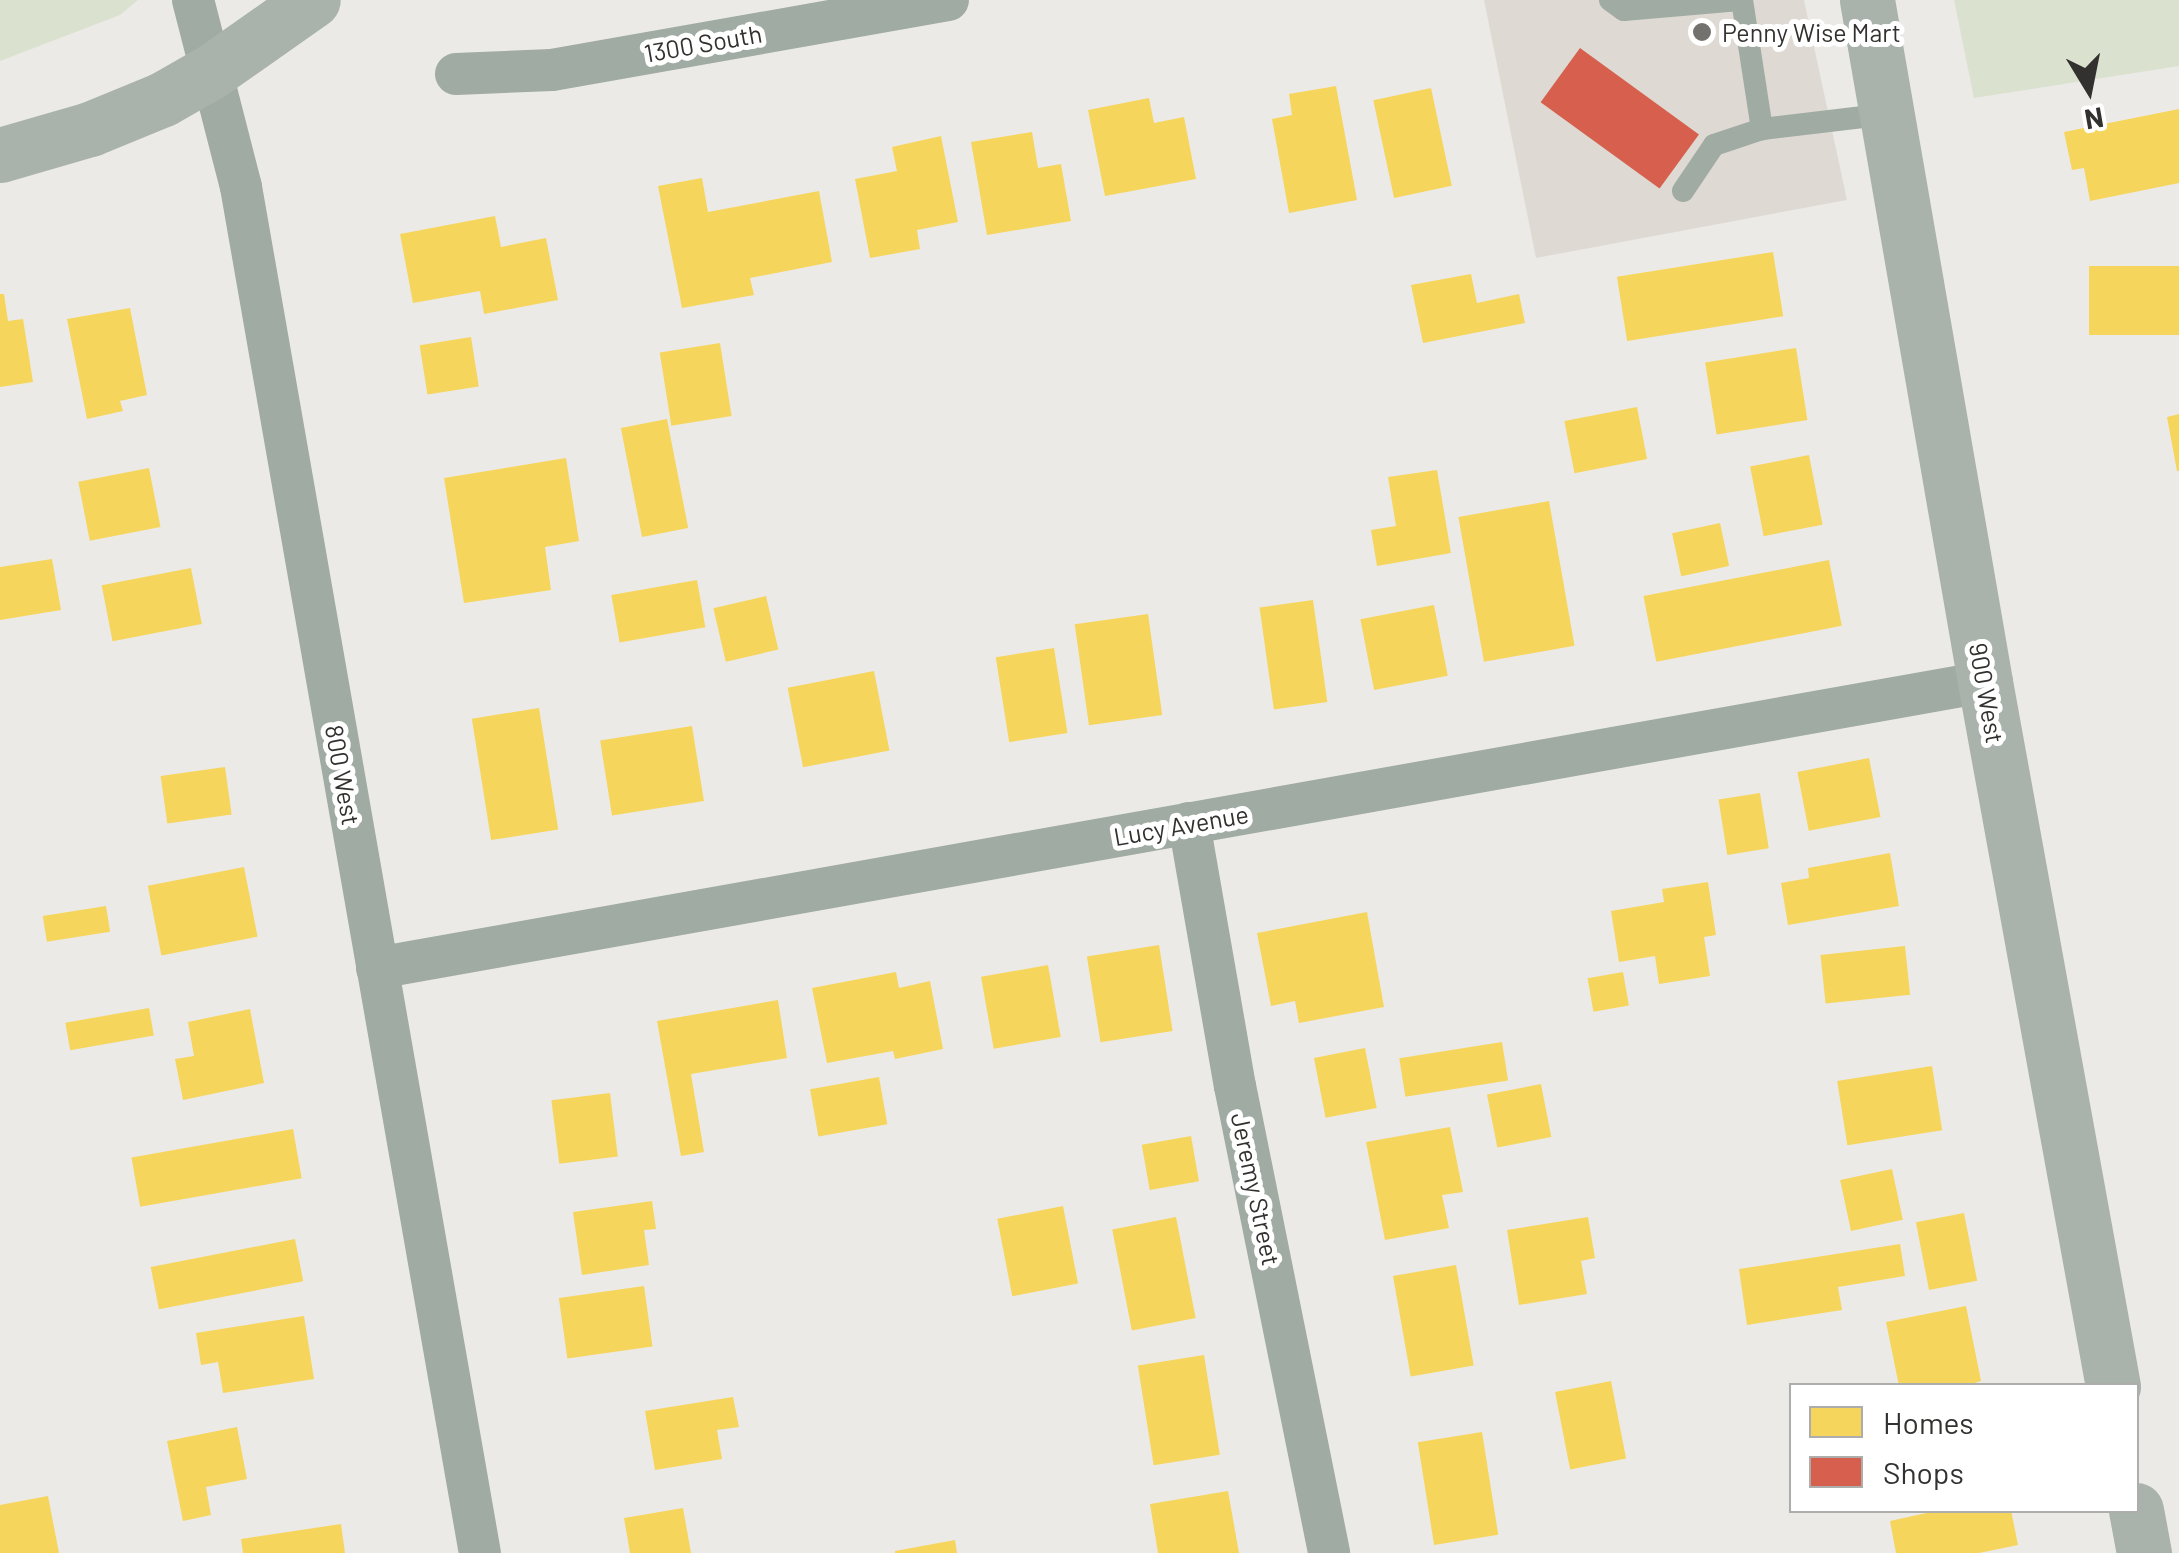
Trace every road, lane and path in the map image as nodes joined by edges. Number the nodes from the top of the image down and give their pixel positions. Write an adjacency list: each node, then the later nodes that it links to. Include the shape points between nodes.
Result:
1 (194, 0): 8 (street, 800 West)
2 (312, 0): 8 (main road)
3 (948, 0): 9 (street, 1300 South, via 552,70)
4 (1610, 0): 7 (lane, via 1624,10)
5 (1741, 0): 7 (lane); 11 (lane)
6 (1868, 0): 10 (main road, 900 West)
7 (1709, 1)
8 (212, 71): 12 (main road, via 127,115); 16 (street, 800 West, via 241,187)
9 (456, 74)
10 (1888, 114): 11 (lane); 14 (main road, 900 West)
11 (1762, 128): 13 (lane, via 1714,145)
12 (0, 155)
13 (1683, 192)
14 (1984, 682): 15 (street, Lucy Avenue); 17 (main road, 900 West)
15 (1189, 823): 16 (street, Lucy Avenue); 20 (street, Jeremy Street)
16 (376, 968): 19 (street, 800 West)
17 (2112, 1383)
18 (2137, 1513): 21 (main road)
19 (480, 1553)
20 (1329, 1553)
21 (2144, 1553)

